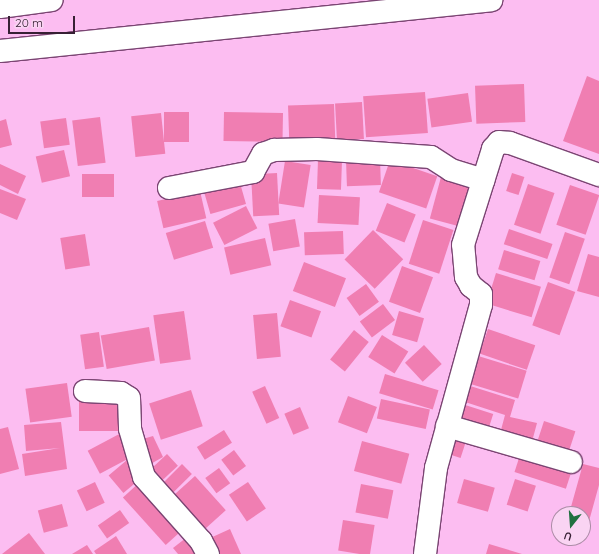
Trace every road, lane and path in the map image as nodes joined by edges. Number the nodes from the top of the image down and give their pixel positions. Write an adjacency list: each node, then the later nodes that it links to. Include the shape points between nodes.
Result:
1 (52, 0): 3 (street)
2 (491, 0): 4 (street)
3 (0, 7)
4 (0, 51)
5 (599, 175): 6 (street, via 504,141 499,142 493,149)
6 (483, 180): 7 (street, via 451,170 431,157 317,149 274,150 263,154 253,172); 9 (street, via 463,245 466,277 471,286 481,294 481,305)
7 (169, 188)
8 (85, 391): 11 (street, via 121,392 129,398 130,429 144,477 201,541)
9 (447, 426): 10 (street); 12 (street, via 436,468)
10 (570, 462)
11 (208, 554)
12 (424, 554)

